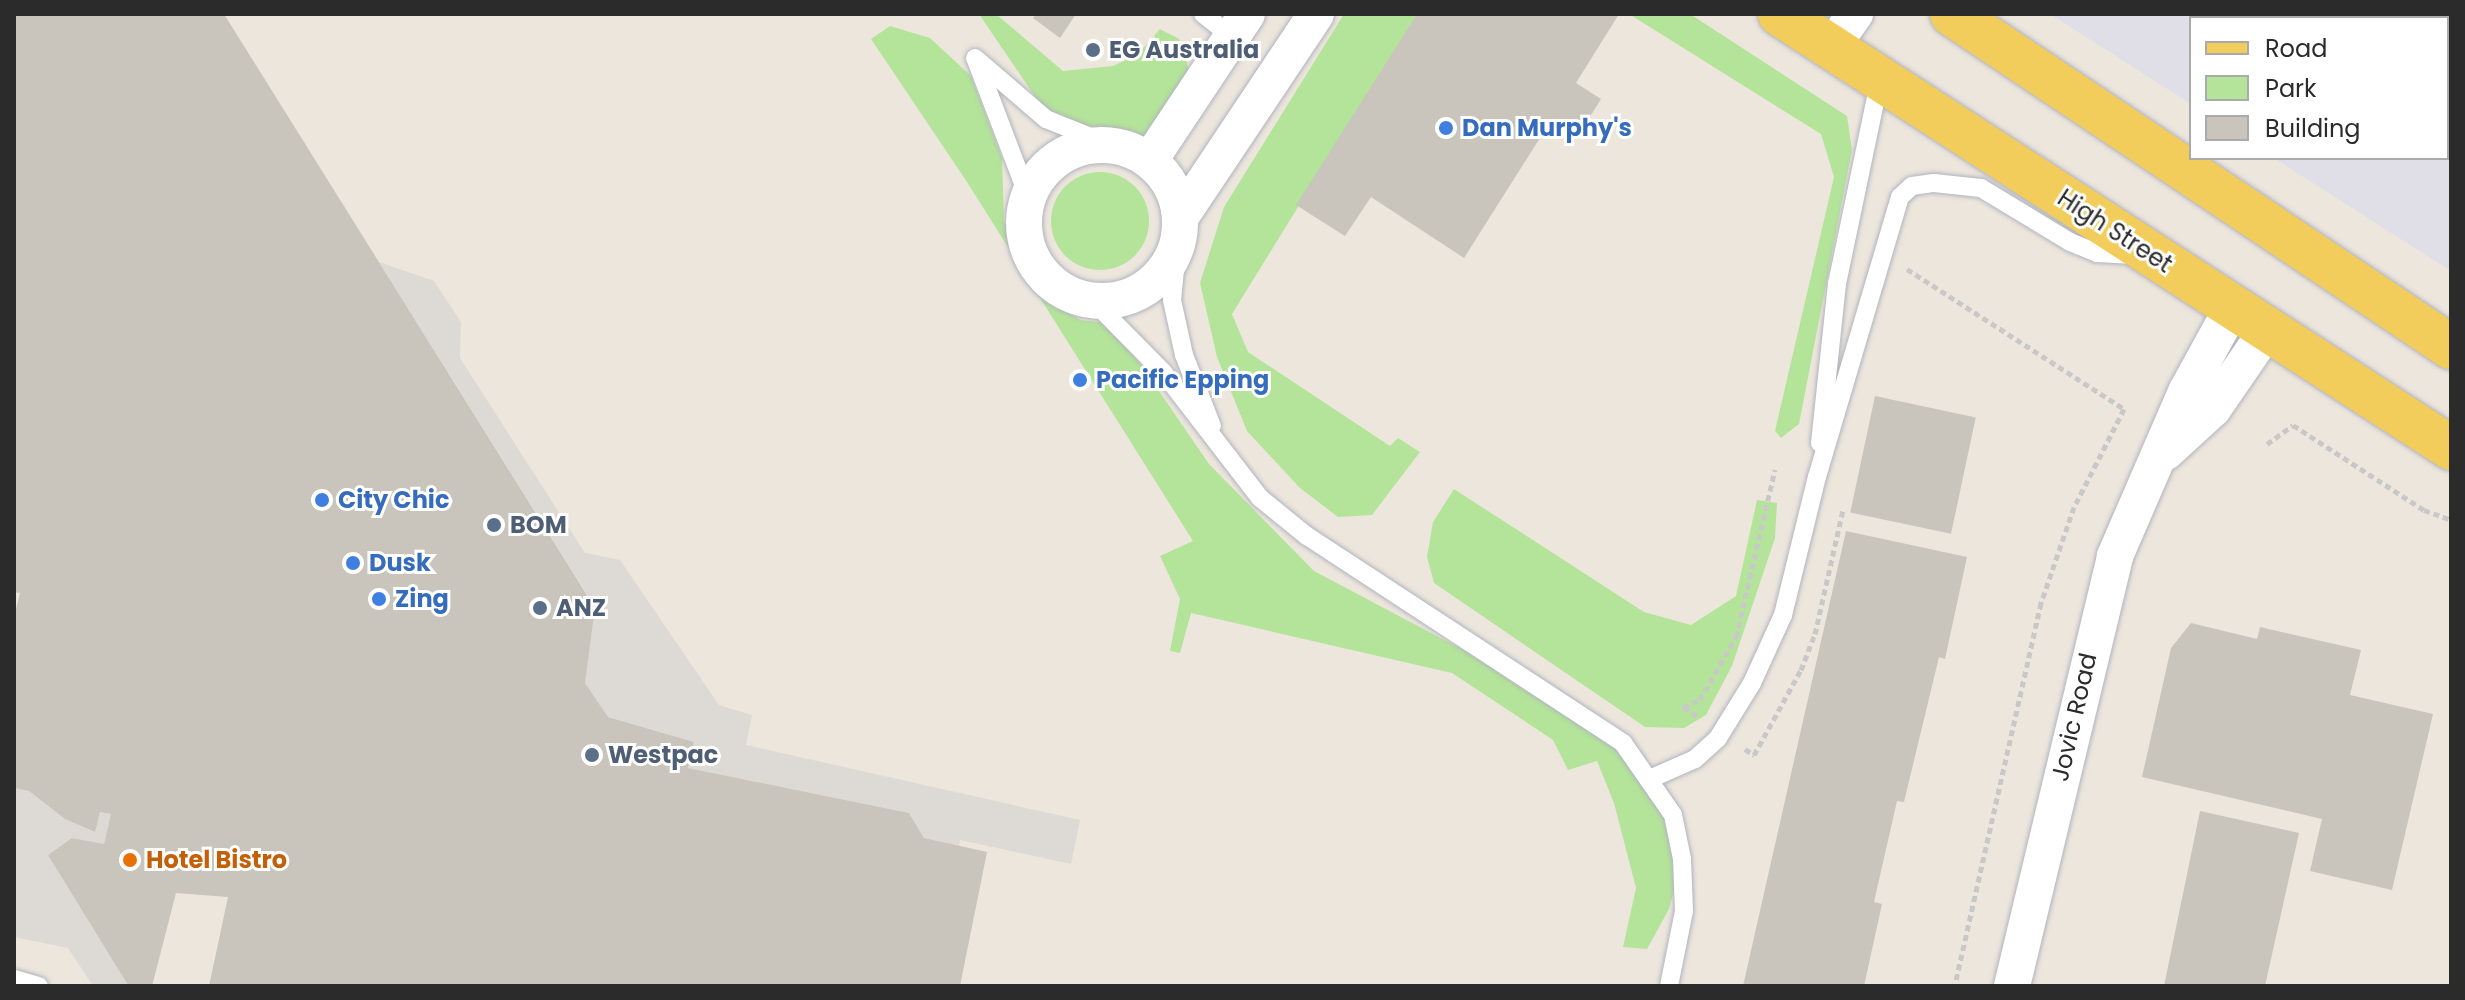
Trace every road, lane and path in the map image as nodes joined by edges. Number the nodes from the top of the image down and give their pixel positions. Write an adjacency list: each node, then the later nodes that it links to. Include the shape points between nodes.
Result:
1 (1203, 14): 5 (lane)
2 (1316, 14): 11 (street)
3 (1780, 14): 6 (main road, High Street)
4 (1952, 14): 16 (main road)
5 (1240, 25): 9 (street)
6 (1843, 31): 7 (main road, High Street)
7 (1880, 79): 12 (main road, High Street); 21 (lane, via 1837,284)
8 (1108, 144): 9 (street); 10 (street, via 1083,146 1059,157); 10 (lane, via 1046,119 975,58)
9 (1150, 160): 11 (street, via 1165,177)
10 (1028, 196): 14 (street, via 1026,242 1035,264 1060,288)
11 (1179, 229): 14 (street, via 1156,279 1115,300); 19 (lane, via 1175,314 1184,355)
12 (2156, 257): 15 (main road, High Street); 21 (lane, via 2097,253 1981,188 1912,186 1893,209)
13 (1896, 279): 29 (path, via 1899,264 2124,409 2074,507 2041,603)
14 (1092, 300): 19 (lane, via 1163,372)
15 (2250, 317): 18 (main road, High Street); 30 (street, Jovic Road, via 2213,409 2161,456 2115,556)
16 (2451, 347)
17 (2267, 444): 23 (path, via 2293,425 2424,510)
18 (2451, 448)
19 (1221, 450): 25 (lane, via 1260,498 1307,536 1623,743)
20 (1775, 469): 24 (path, via 1736,637 1700,700 1683,707)
21 (1817, 477): 24 (lane, via 1783,615)
22 (1847, 495): 24 (path, via 1815,634 1789,694 1754,755)
23 (2451, 520)
24 (1722, 733): 25 (lane, via 1695,759)
25 (1652, 778): 28 (lane, via 1673,815 1682,859 1684,911)
26 (14, 979): 27 (lane)
27 (39, 986)
28 (1669, 986)
29 (1955, 986)
30 (2012, 986)

